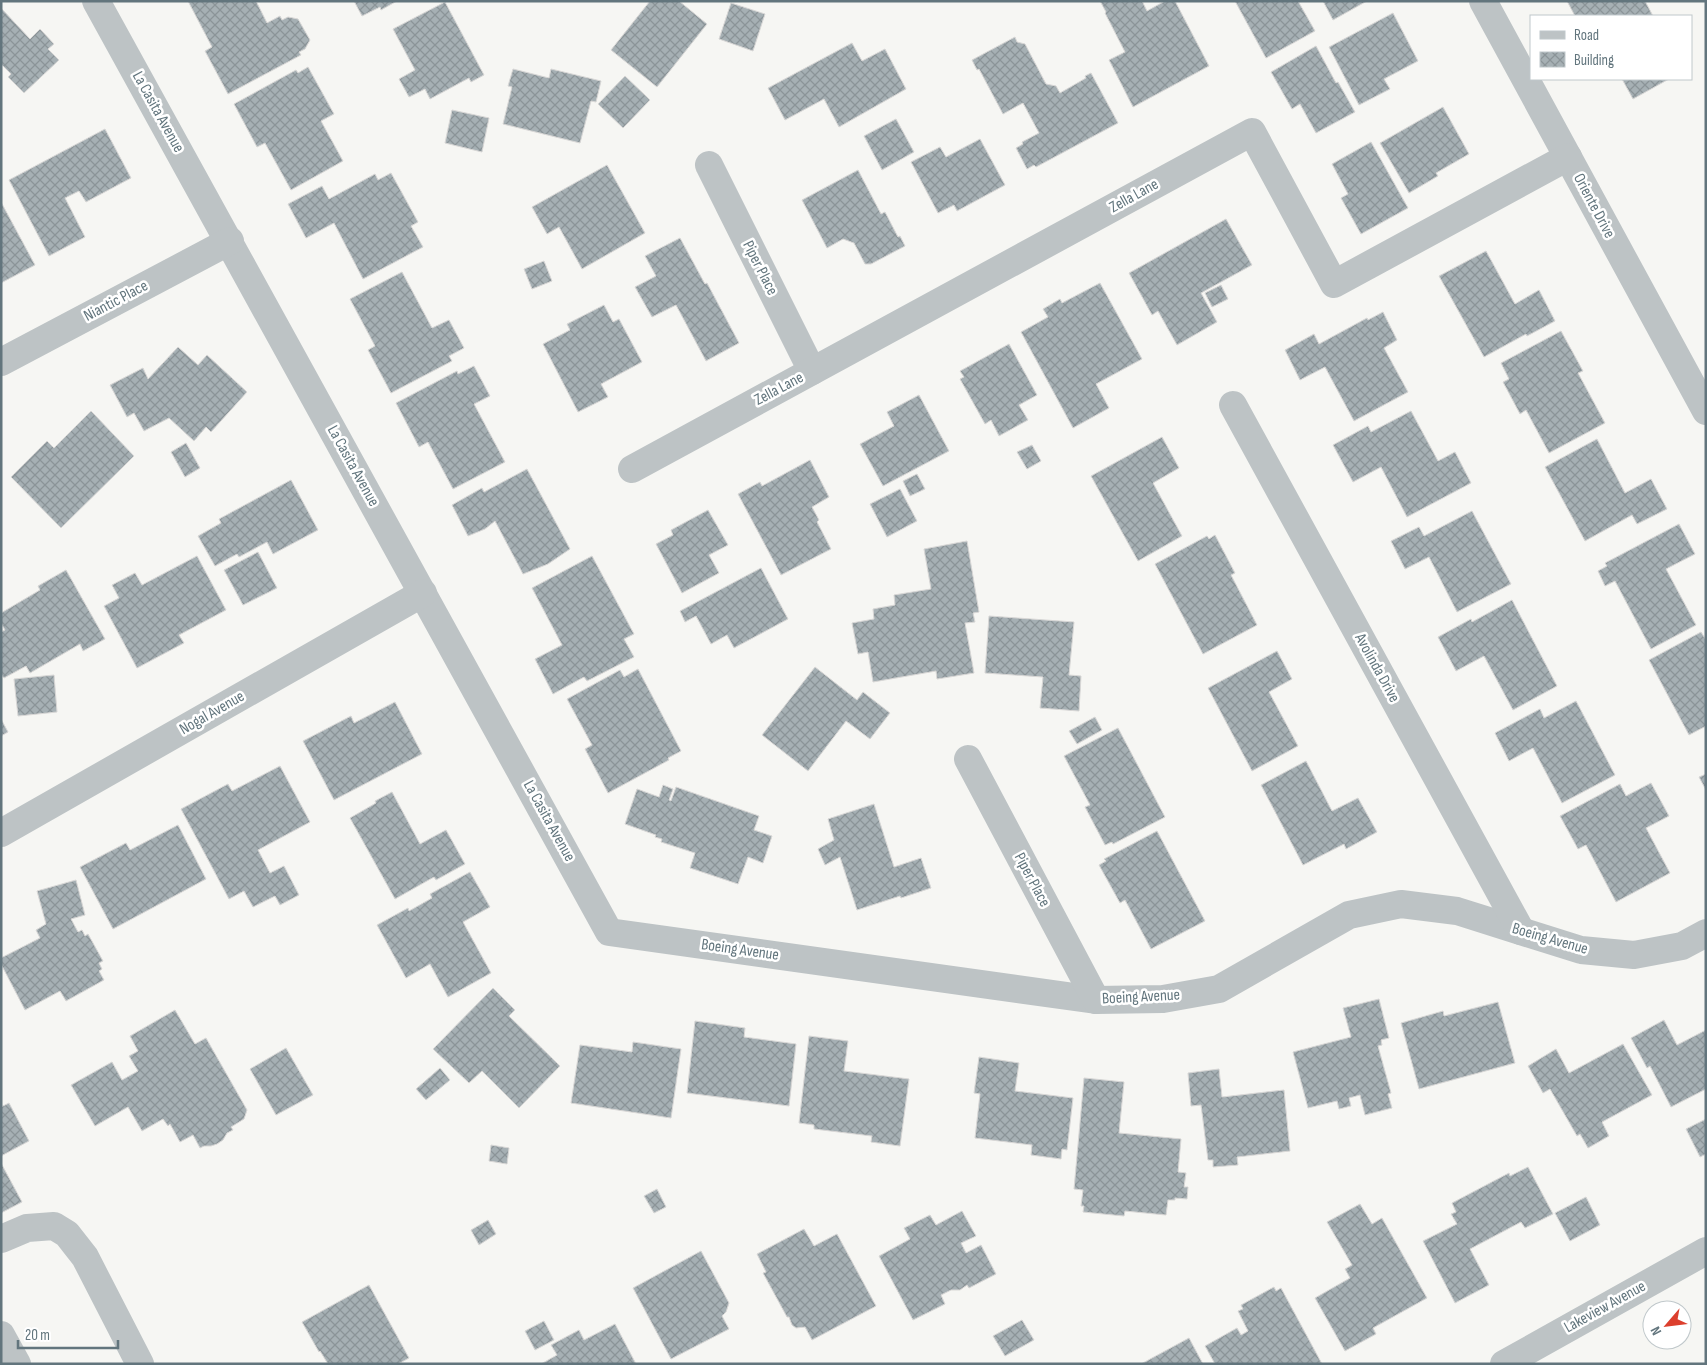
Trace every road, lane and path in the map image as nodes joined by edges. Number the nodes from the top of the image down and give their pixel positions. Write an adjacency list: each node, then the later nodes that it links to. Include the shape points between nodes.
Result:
1 (96, 1): 5 (street, La Casita Avenue)
2 (1483, 1): 3 (street, Oriente Drive)
3 (1568, 157): 7 (street, Zella Lane, via 1334,284 1252,132); 9 (street, Oriente Drive)
4 (708, 165): 7 (street, Piper Place)
5 (230, 241): 6 (street, Niantic Place); 11 (street, La Casita Avenue)
6 (1, 362)
7 (812, 371): 10 (street, Zella Lane)
8 (1233, 405): 14 (street, Avolinda Drive)
9 (1706, 411)
10 (632, 469)
11 (423, 594): 13 (street, Nogal Avenue); 15 (street, La Casita Avenue)
12 (968, 759): 17 (street, Piper Place)
13 (1, 833)
14 (1521, 931): 16 (street, Boeing Avenue, via 1581,950 1634,955 1682,946); 17 (street, Boeing Avenue, via 1457,911 1401,904 1349,915 1219,989 1163,999)
15 (609, 932): 17 (street, Boeing Avenue)
16 (1706, 933)
17 (1096, 1000)
18 (1, 1239): 22 (street, via 27,1228 54,1226 67,1234 85,1256)
19 (1706, 1251): 23 (street, Lakeview Avenue)
20 (1, 1335): 21 (street)
21 (16, 1364)
22 (140, 1364)
23 (1504, 1364)

